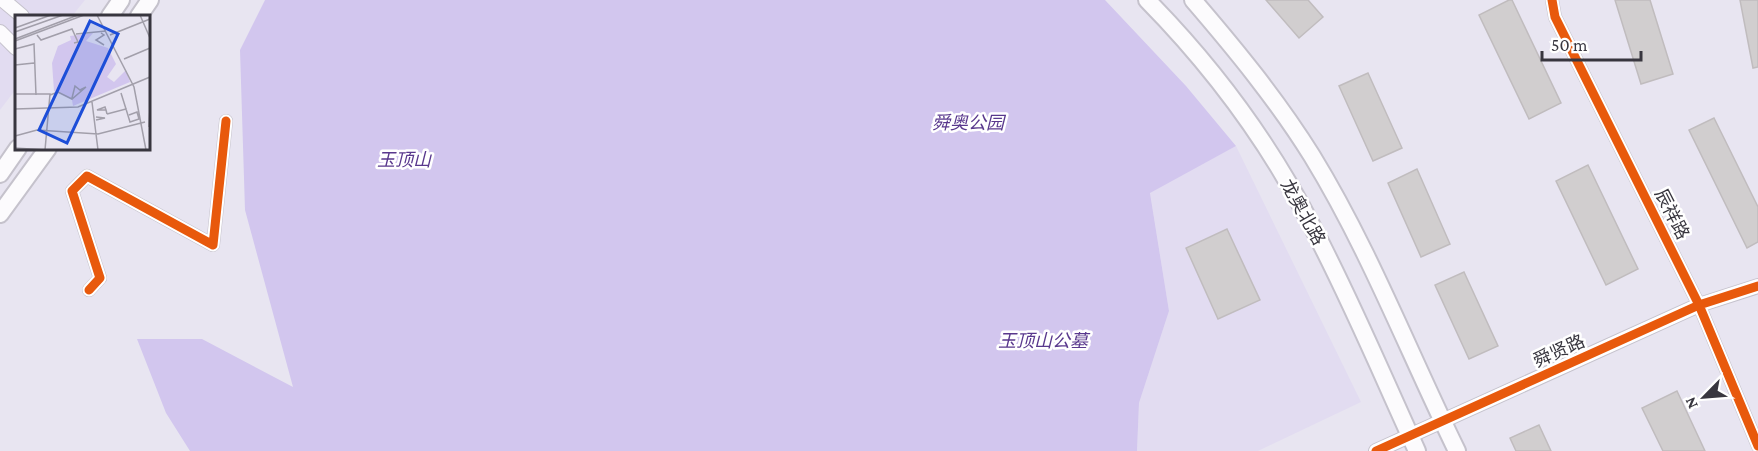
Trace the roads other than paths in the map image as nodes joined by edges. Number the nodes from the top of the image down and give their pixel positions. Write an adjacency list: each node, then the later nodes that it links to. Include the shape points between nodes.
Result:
1 (3, 0): 7 (street)
2 (122, 0): 8 (main road)
3 (150, 0): 9 (main road)
4 (1147, 0): 21 (main road, 龙奥北路, via 1216,78 1291,188 1314,228)
5 (1193, 0): 20 (main road, 龙奥北路, via 1268,91 1312,158 1347,220)
6 (1552, 0): 19 (street, 辰祥路, via 1555,17)
7 (21, 15)
8 (111, 15)
9 (140, 15)
10 (0, 32): 11 (street)
11 (15, 47)
12 (226, 121): 18 (street, via 213,245 87,176 72,191 100,278)
13 (17, 150): 15 (main road)
14 (47, 150): 16 (main road)
15 (0, 174)
16 (0, 214)
17 (1758, 286): 19 (street, 舜贤路)
18 (89, 290)
19 (1699, 305): 20 (street, 舜贤路); 22 (street, 辰祥路)
20 (1442, 422): 21 (street, 舜贤路); 24 (main road, 龙奥北路)
21 (1414, 444): 23 (street, 舜贤路)
22 (1758, 446)
23 (1376, 451)
24 (1457, 451)

